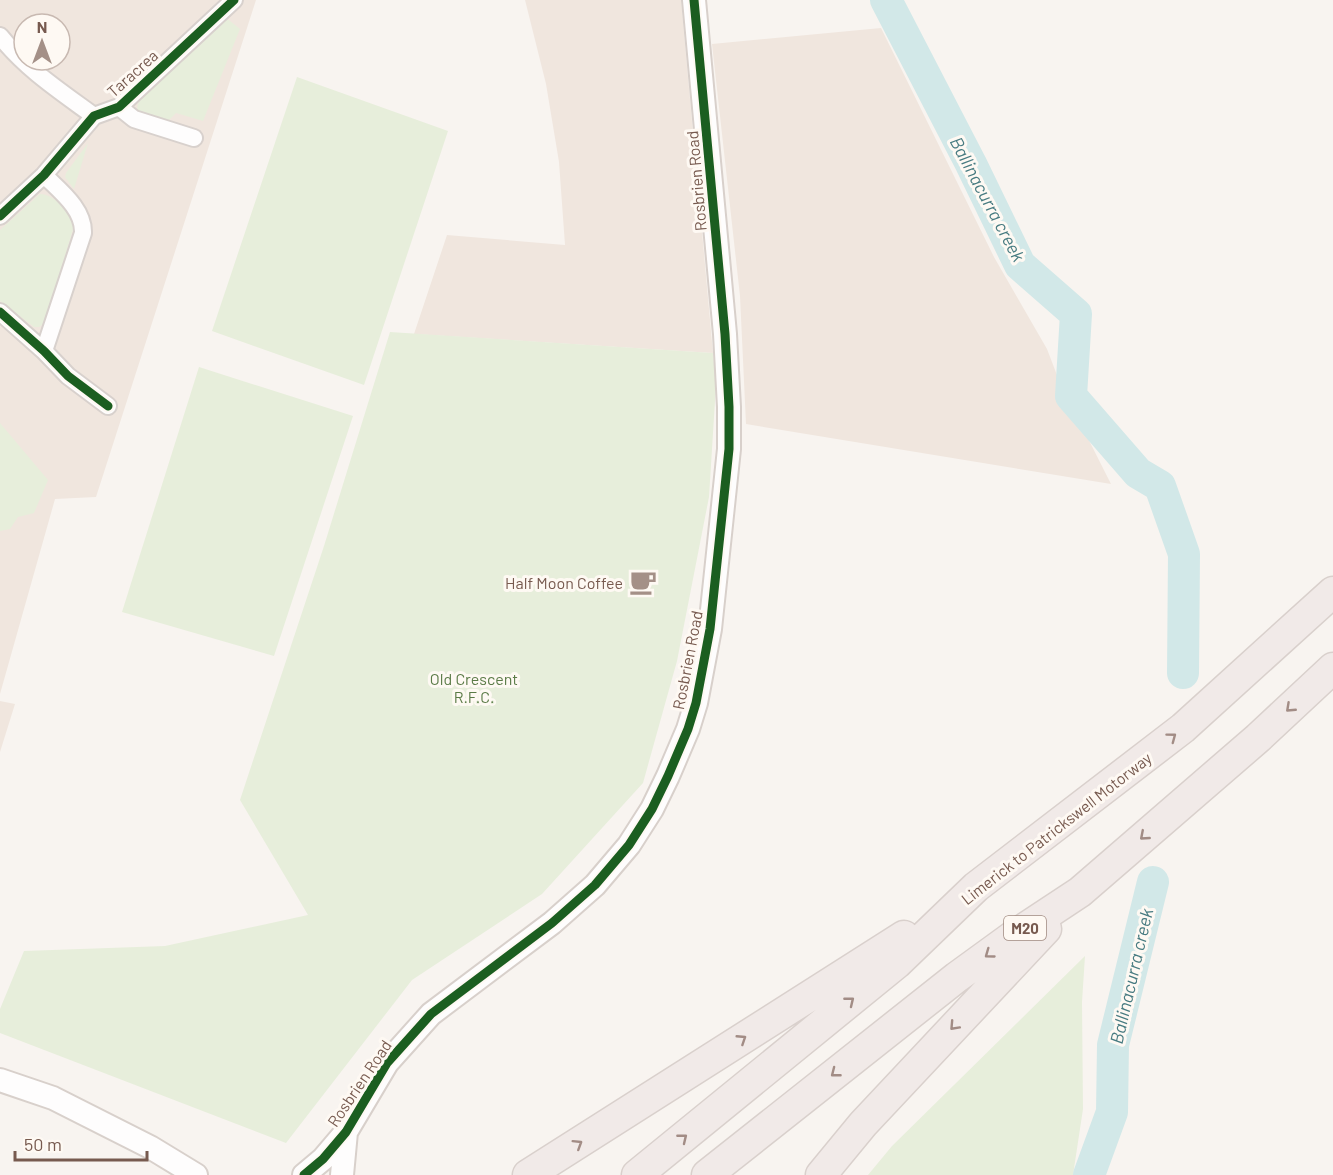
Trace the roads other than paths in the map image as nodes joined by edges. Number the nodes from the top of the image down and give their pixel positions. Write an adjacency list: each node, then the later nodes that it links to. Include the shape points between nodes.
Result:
1 (234, 0): 4 (street, Taracrea)
2 (694, 0): 17 (street, Rosbrien Road, via 729,407 729,449 715,589 696,703 668,776 628,845 595,885 552,923 431,1014 387,1063)
3 (0, 36): 5 (street, via 29,67)
4 (119, 107): 5 (street, Taracrea); 6 (street, Taracrea, via 134,119)
5 (94, 116): 7 (street, Taracrea)
6 (194, 138)
7 (44, 175): 8 (street, Taracrea); 10 (street, via 81,216 83,233)
8 (0, 216)
9 (0, 312): 10 (street)
10 (44, 351): 11 (street, via 68,376)
11 (108, 406)
12 (1333, 592): 14 (highway, Limerick to Patrickswell Motorway, one-way to 12, via 1183,728)
13 (1333, 668): 15 (highway, M20, one-way to 15)
14 (976, 887): 21 (highway, one-way to 14); 22 (highway, Limerick to Patrickswell Motorway, one-way to 14, via 897,963)
15 (1080, 892): 23 (highway, M20, one-way to 23, via 957,977); 24 (highway, M20, one-way to 24, via 863,1124)
16 (0, 1080): 18 (street, via 53,1098)
17 (346, 1132): 19 (street, Rosbrien Road); 20 (street, Rosbrien Road)
18 (196, 1175)
19 (304, 1175)
20 (342, 1175)
21 (528, 1175)
22 (637, 1175)
23 (706, 1175)
24 (821, 1175)

